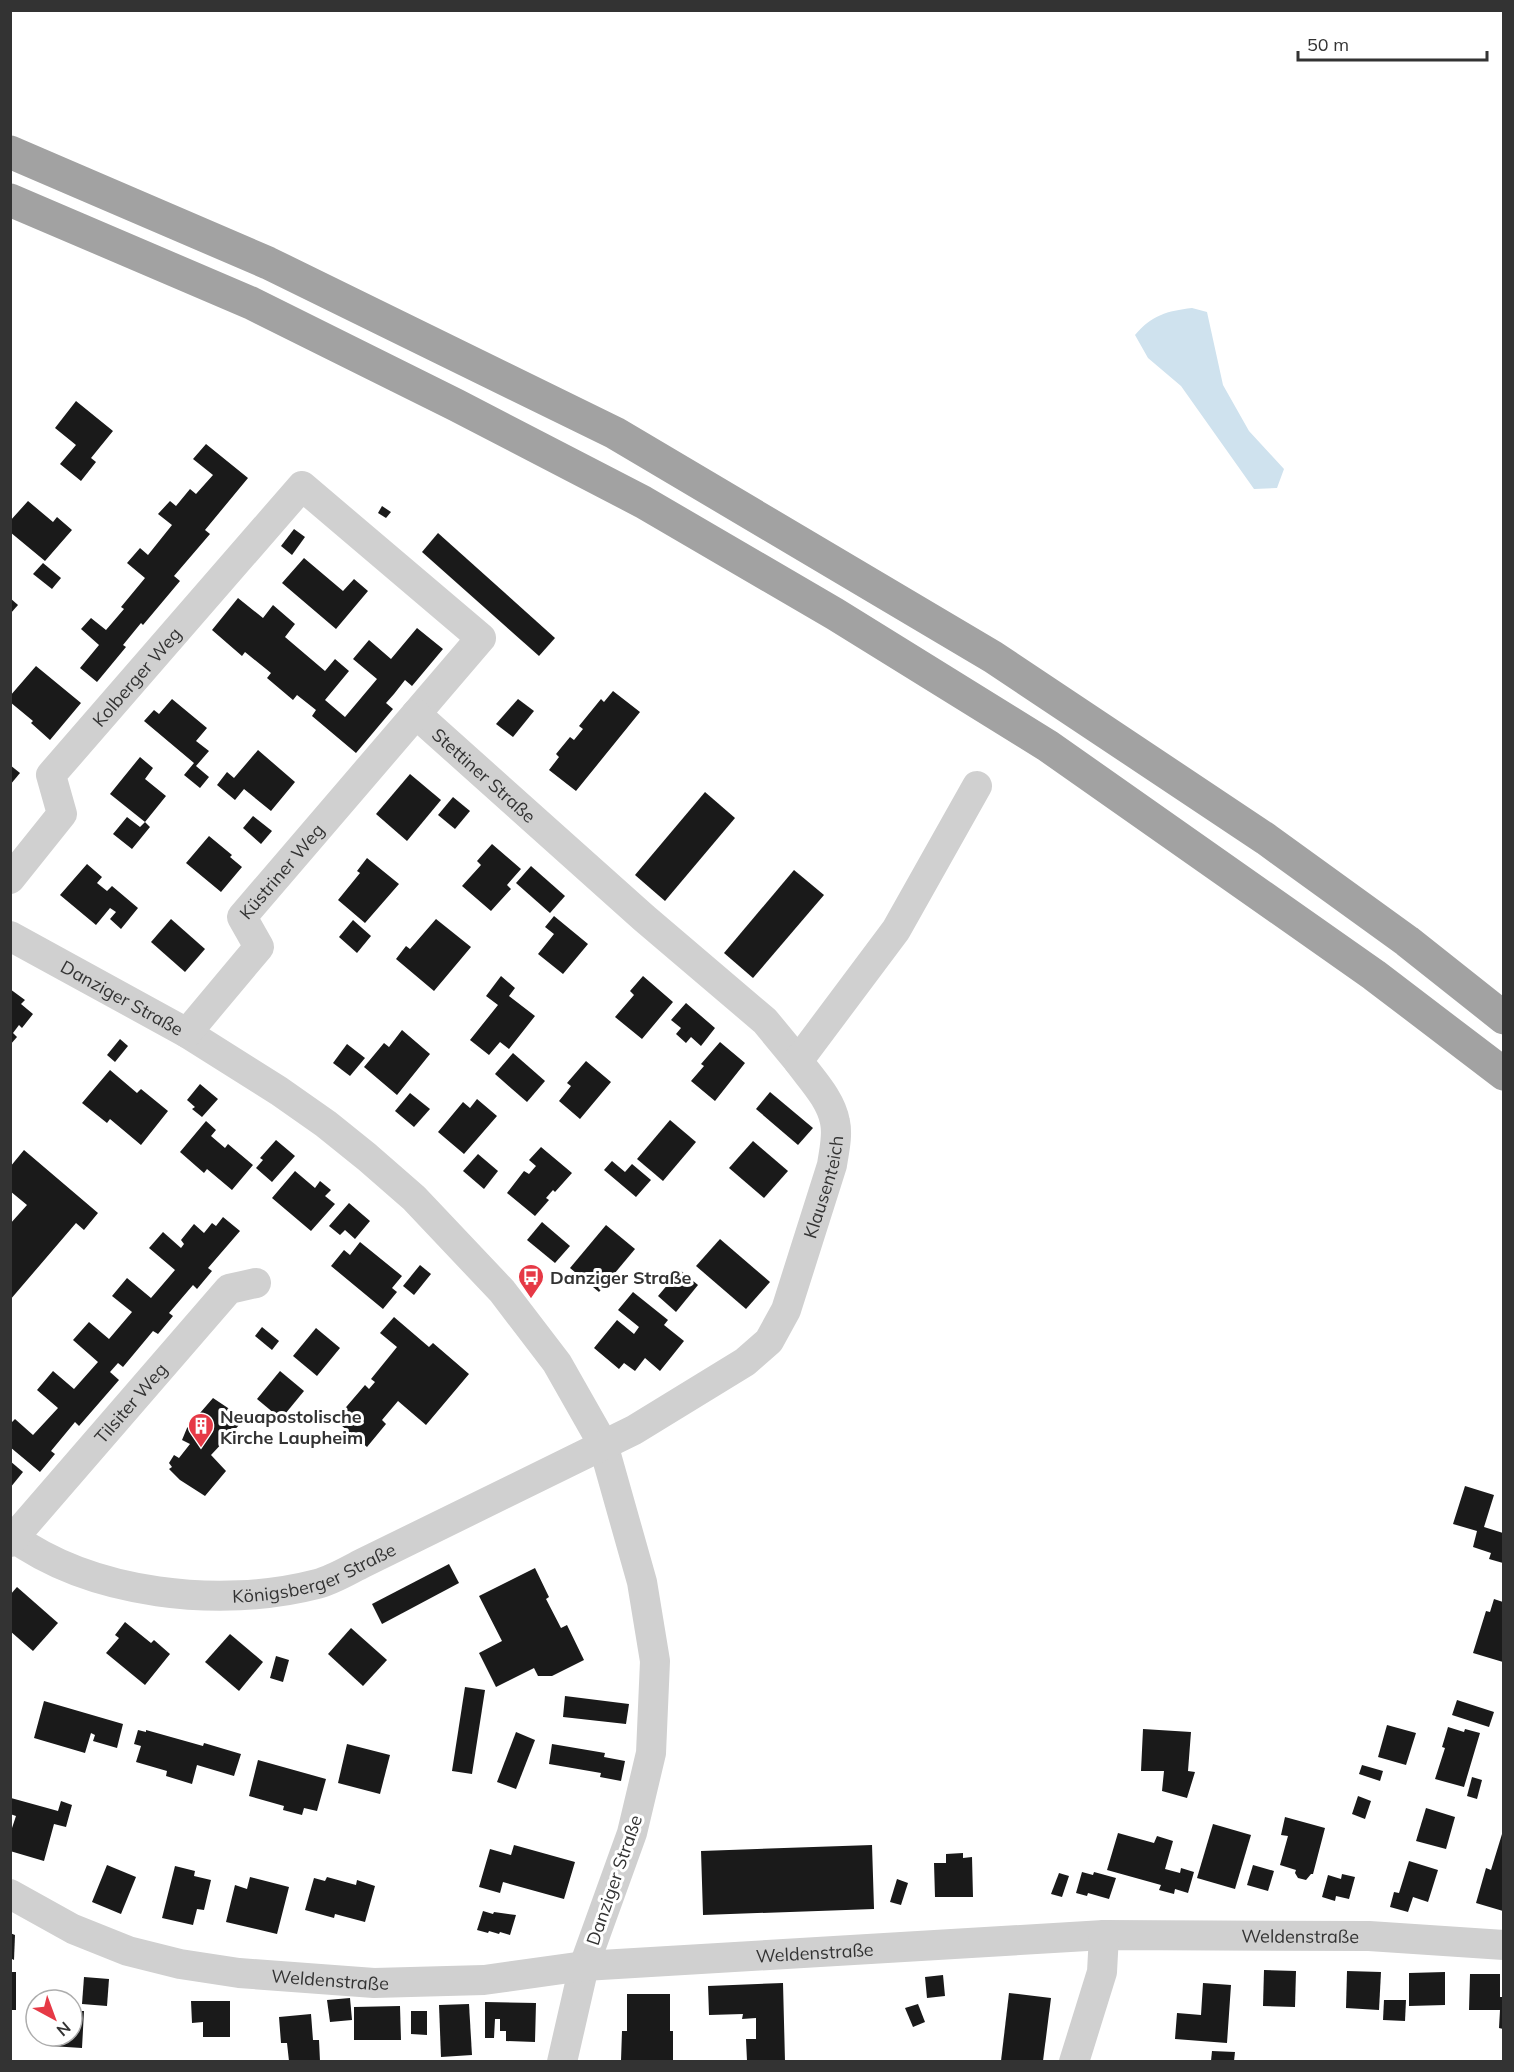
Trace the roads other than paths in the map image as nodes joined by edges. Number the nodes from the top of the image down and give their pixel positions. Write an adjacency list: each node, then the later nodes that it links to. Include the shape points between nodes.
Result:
1 (10, 152): 8 (highway, via 268,263 615,433 993,657 1266,839 1407,941)
2 (10, 200): 11 (highway, via 251,303 456,405 643,502 835,614 1048,746 1374,975)
3 (302, 486): 4 (street, Stettiner Straße, via 480,638); 6 (street, Kolberger Weg, via 51,775 62,814)
4 (416, 714): 9 (street, Küstriner Weg, via 242,917 259,947); 10 (street, Stettiner Straße, via 644,918 765,1020)
5 (977, 786): 10 (street, via 896,930)
6 (10, 879)
7 (10, 936): 9 (street, Danziger Straße)
8 (1503, 1018)
9 (187, 1033): 13 (street, Danziger Straße, via 326,1124 414,1198 509,1300 556,1363)
10 (798, 1061): 13 (street, Klausenteich, via 829,1105 836,1142 786,1310 769,1341 745,1362 634,1430)
11 (1503, 1074)
12 (256, 1283): 14 (street, Tilsiter Weg, via 229,1289)
13 (603, 1444): 14 (street, Königsberger Straße, via 320,1583 283,1590 213,1595 123,1585 71,1569); 18 (street, Danziger Straße, via 642,1582 655,1661 651,1753 632,1833)
14 (12, 1538)
15 (10, 1894): 18 (street, Weldenstraße, via 73,1929 128,1951 239,1973 374,1983 484,1980)
16 (1104, 1935): 17 (street, Weldenstraße, via 1369,1936); 18 (street, Weldenstraße); 20 (street, via 1102,1972)
17 (1503, 1945)
18 (584, 1966): 19 (street, Danziger Straße)
19 (562, 2061)
20 (1074, 2061)

